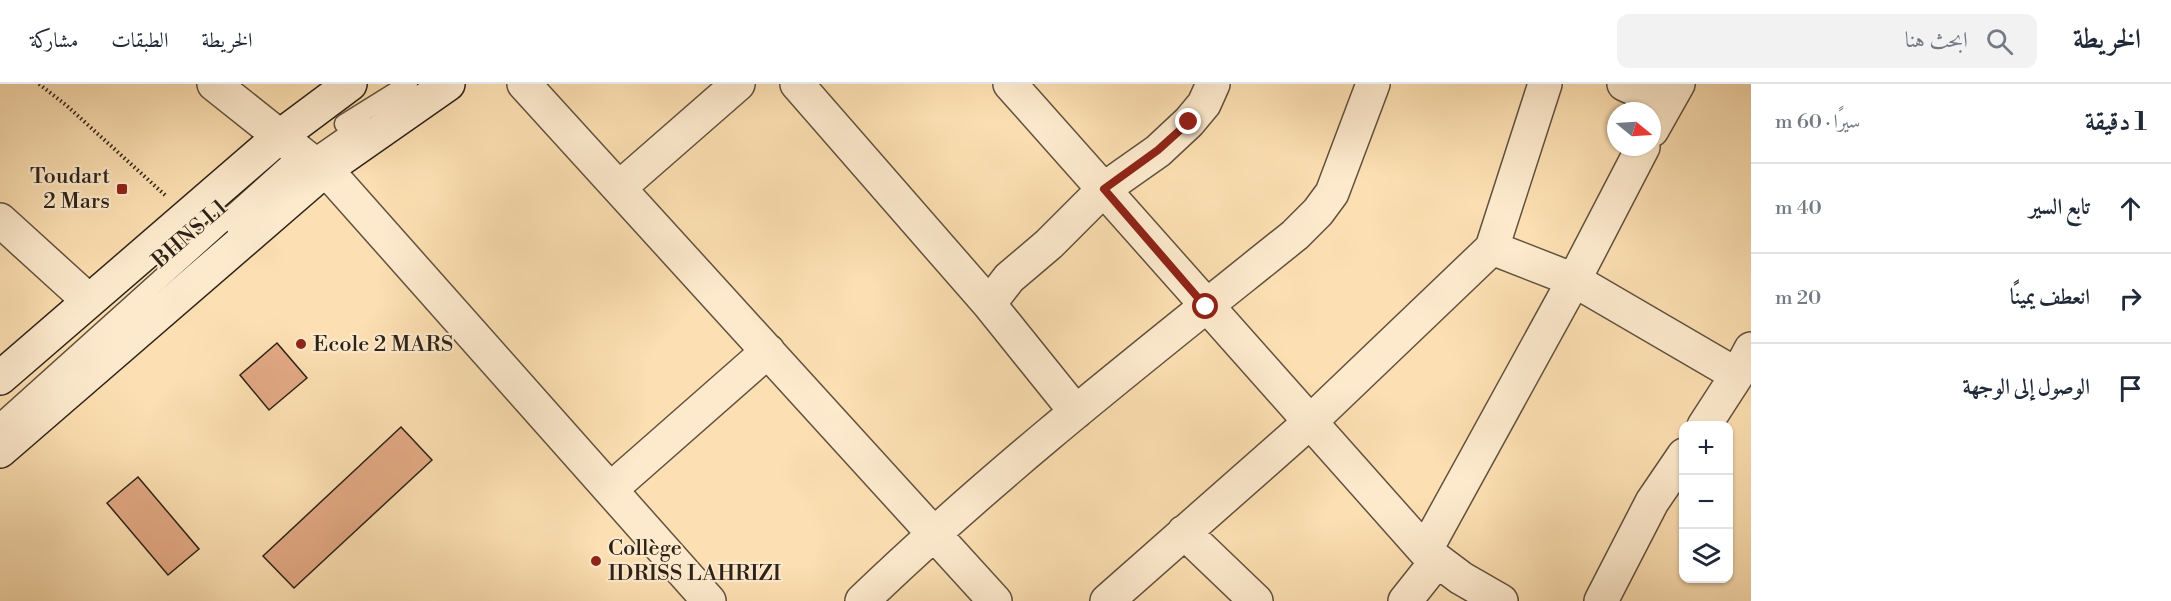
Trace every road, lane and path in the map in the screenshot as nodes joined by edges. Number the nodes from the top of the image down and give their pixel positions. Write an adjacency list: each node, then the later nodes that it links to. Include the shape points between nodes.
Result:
1 (39, 84): 20 (path)
2 (214, 84): 16 (street)
3 (350, 84): 16 (street)
4 (408, 84): 16 (lane, BHNS L1)
5 (424, 84): 16 (lane, BHNS L1)
6 (448, 84): 16 (street)
7 (524, 84): 18 (street)
8 (738, 84): 18 (street)
9 (797, 84): 25 (street)
10 (1010, 84): 19 (street)
11 (1213, 84): 19 (street, via 1204,104 1189,122)
12 (1373, 84): 26 (street, via 1332,193 1318,212)
13 (1545, 84): 22 (street)
14 (1624, 84): 15 (street)
15 (1665, 106)
16 (304, 155): 20 (street); 33 (lane, BHNS L1); 34 (lane, BHNS L1); 35 (street); 37 (street)
17 (1638, 156): 23 (street)
18 (619, 188): 27 (street)
19 (1104, 189): 25 (street, via 1009,278); 26 (street)
20 (188, 215): 24 (street)
21 (0, 220): 24 (street)
22 (1492, 248): 23 (street); 31 (street)
23 (1574, 280): 28 (street); 40 (street)
24 (88, 300): 29 (street)
25 (989, 304): 30 (street)
26 (1206, 307): 30 (street); 31 (street)
27 (768, 351): 37 (street); 38 (street)
28 (1744, 362): 32 (street)
29 (0, 378)
30 (1076, 412): 38 (street)
31 (1311, 421): 39 (street); 40 (street)
32 (1707, 421)
33 (0, 423)
34 (0, 434)
35 (0, 451)
36 (1679, 461): 48 (street, via 1652,502)
37 (611, 489): 41 (street)
38 (934, 531): 42 (street); 43 (street)
39 (1184, 532): 44 (street); 45 (street)
40 (1430, 556): 46 (street); 47 (street)
41 (709, 601)
42 (862, 601)
43 (995, 601)
44 (1107, 601)
45 (1256, 601)
46 (1405, 601)
47 (1500, 601)
48 (1601, 601)

